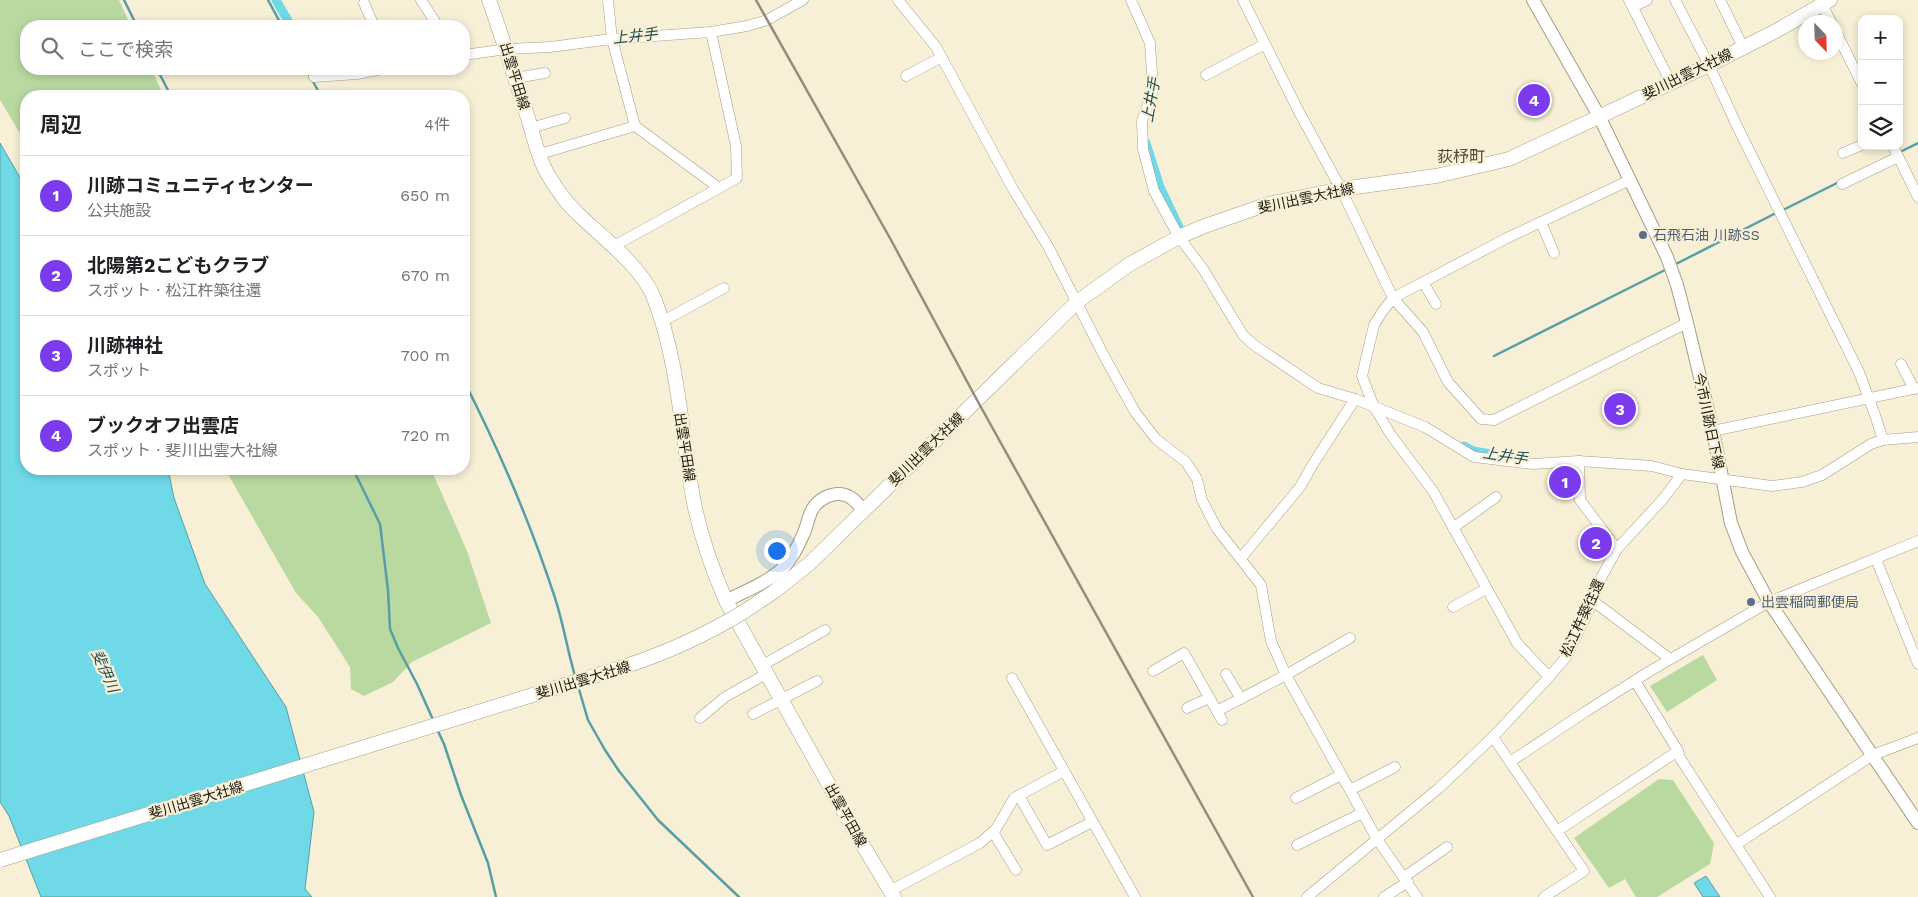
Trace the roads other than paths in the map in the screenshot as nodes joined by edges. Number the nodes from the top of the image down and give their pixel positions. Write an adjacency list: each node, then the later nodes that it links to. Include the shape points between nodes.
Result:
1 (421, 0): 17 (street)
2 (489, 0): 23 (main road, 出雲平田線)
3 (608, 0): 19 (street)
4 (803, 0): 18 (street, via 767,20)
5 (898, 0): 25 (street)
6 (1243, 0): 20 (street)
7 (1533, 0): 35 (street, 今市川跡日下線)
8 (1647, 0): 14 (street)
9 (1675, 0): 26 (street)
10 (1720, 0): 22 (street)
11 (1135, 2): 50 (street, via 1150,43 1153,66 1154,90 1142,121 1143,149 1154,191)
12 (1824, 2): 15 (street); 22 (main road, 斐川出雲大社線)
13 (364, 3): 16 (street)
14 (1631, 3): 34 (street)
15 (1829, 15)
16 (371, 20)
17 (434, 20)
18 (711, 32): 19 (street); 46 (street, via 736,146 737,178)
19 (612, 39): 23 (street); 37 (street)
20 (1265, 44): 29 (street); 47 (street)
21 (1843, 46): 31 (street)
22 (1743, 48): 26 (main road, 斐川出雲大社線)
23 (507, 49): 24 (street); 33 (main road, 出雲平田線)
24 (470, 54)
25 (942, 57): 30 (street); 56 (street)
26 (1709, 65): 34 (main road, 斐川出雲大社線); 63 (street, via 1826,303)
27 (545, 73): 33 (street)
28 (343, 75): 32 (street)
29 (1206, 75)
30 (906, 76)
31 (1858, 76)
32 (314, 77)
33 (515, 78): 38 (main road, 出雲平田線)
34 (1670, 83): 35 (main road, 斐川出雲大社線)
35 (1600, 116): 44 (street, 今市川跡日下線); 47 (main road, 斐川出雲大社線, via 1509,159 1436,176)
36 (565, 118): 38 (street)
37 (635, 126): 42 (street); 46 (street)
38 (531, 128): 42 (main road, 出雲平田線)
39 (1858, 147): 41 (street)
40 (1895, 150): 43 (street)
41 (1844, 153)
42 (540, 154): 51 (main road, 出雲平田線, via 561,195)
43 (1898, 157): 45 (street); 48 (street)
44 (1630, 180): 49 (street); 59 (street, 今市川跡日下線, via 1667,257)
45 (1842, 184)
46 (719, 188): 51 (street)
47 (1341, 189): 50 (main road, 斐川出雲大社線, via 1268,204); 55 (street)
48 (1918, 197)
49 (1540, 222): 52 (street); 53 (street)
50 (1179, 237): 56 (main road, 斐川出雲大社線, via 1130,264); 62 (street, via 1203,268 1243,335 1318,388)
51 (614, 246): 58 (main road, 出雲平田線, via 652,294)
52 (1554, 253)
53 (1423, 282): 55 (street); 57 (street)
54 (724, 288): 58 (street)
55 (1392, 298): 59 (street, via 1423,332 1448,382 1480,419 1494,420); 64 (street, via 1374,325 1362,376)
56 (1077, 302): 72 (main road, 斐川出雲大社線); 76 (street, via 1135,412 1156,439 1186,462 1197,479 1202,500 1217,530)
57 (1436, 304)
58 (663, 321): 79 (main road, 出雲平田線, via 695,508 712,571)
59 (1687, 324): 65 (street, 今市川跡日下線)
60 (1901, 364): 61 (street)
61 (1916, 389): 63 (street)
62 (1356, 399): 64 (street); 76 (street, via 1300,487)
63 (1869, 399): 65 (street); 67 (street)
64 (1374, 407): 68 (street, via 1425,427 1474,456 1533,464); 73 (street, via 1433,491)
65 (1713, 432): 70 (street, 今市川跡日下線)
66 (1918, 437): 67 (street)
67 (1882, 440): 70 (street, via 1822,475 1802,482 1772,486)
68 (1579, 461): 69 (street, via 1652,466); 75 (street, via 1580,500)
69 (1682, 474): 70 (street); 75 (street, 松江杵築往還, via 1664,499)
70 (1722, 480): 81 (street, 今市川跡日下線, via 1731,523 1742,552)
71 (1496, 497): 73 (street)
72 (863, 510): 79 (street, via 846,495 836,494 817,502 794,555 781,570); 121 (main road, 斐川出雲大社線, bridge, via 809,564 775,591 714,630 685,644 623,667)
73 (1453, 528): 78 (street)
74 (1918, 541): 77 (street)
75 (1617, 549): 80 (street, 松江杵築往還)
76 (1241, 558): 90 (street, via 1261,585 1271,641)
77 (1876, 558): 81 (street); 86 (street)
78 (1486, 589): 82 (street); 91 (street, via 1518,642)
79 (726, 601): 87 (main road, 出雲平田線)
80 (1593, 601): 85 (street); 91 (street, 松江杵築往還, via 1567,656)
81 (1769, 602): 85 (street); 104 (street, 今市川跡日下線)
82 (1453, 607)
83 (825, 630): 87 (street)
84 (1350, 638): 90 (street)
85 (1670, 659): 94 (street)
86 (1918, 664)
87 (764, 670): 97 (main road, 出雲平田線); 100 (street)
88 (1153, 671): 95 (street, via 1184,653)
89 (1226, 674): 96 (street)
90 (1286, 675): 96 (street); 108 (street)
91 (1549, 677): 101 (street, 松江杵築往還)
92 (1012, 678): 107 (street)
93 (817, 681): 97 (street)
94 (1635, 681): 103 (street); 105 (street)
95 (1209, 698): 96 (street, via 1220,715); 98 (street)
96 (1241, 699)
97 (781, 700): 99 (street); 124 (main road, 出雲平田線)
98 (1187, 708)
99 (753, 714)
100 (700, 718)
101 (1493, 737): 105 (street); 117 (street, 松江杵築往還, via 1439,788)
102 (1918, 738): 104 (street)
103 (1678, 751): 115 (street); 118 (street)
104 (1873, 755): 114 (street, 今市川跡日下線); 118 (street)
105 (1510, 762): 115 (street)
106 (1395, 767): 109 (street)
107 (1064, 771): 110 (street); 113 (street)
108 (1341, 775): 109 (street); 111 (street)
109 (1350, 790): 112 (street)
110 (1019, 796): 113 (street, via 1047,844); 116 (street, via 1014,798)
111 (1296, 798)
112 (1362, 813): 117 (street); 119 (street)
113 (1092, 822): 125 (street)
114 (1918, 823)
115 (1556, 831): 129 (street, via 1584,871)
116 (993, 832): 122 (street); 124 (street, via 980,843)
117 (1377, 839): 123 (street); 126 (street, 松江杵築往還)
118 (1737, 844): 130 (street)
119 (1297, 846)
120 (1447, 847): 123 (street)
121 (0, 860)
122 (1016, 870)
123 (1406, 880): 127 (street); 128 (street)
124 (892, 894)
125 (1135, 897)
126 (1308, 897)
127 (1384, 897)
128 (1417, 897)
129 (1544, 897)
130 (1770, 897)

